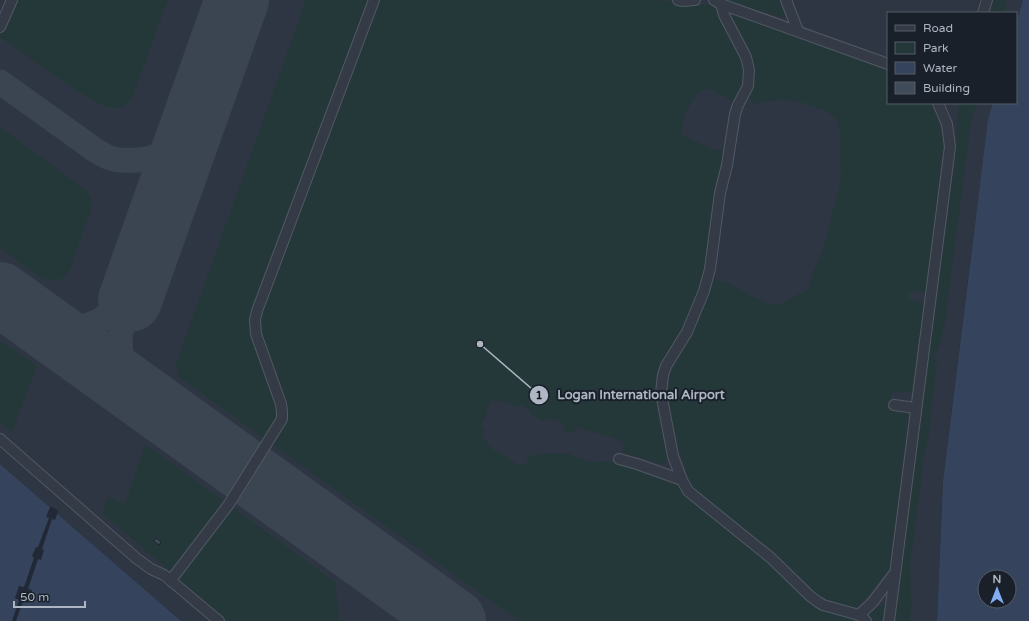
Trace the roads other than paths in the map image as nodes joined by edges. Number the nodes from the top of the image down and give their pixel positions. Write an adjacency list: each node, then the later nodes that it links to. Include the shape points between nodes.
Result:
1 (12, 0): 9 (lane)
2 (374, 0): 19 (lane, via 255,320 256,334 281,404 282,419 229,504)
3 (678, 0): 4 (lane)
4 (695, 0)
5 (786, 0): 10 (lane)
6 (987, 0): 8 (lane)
7 (717, 2): 10 (lane); 17 (lane, via 746,57 749,70 748,86 735,114 720,193 710,269 704,290 687,332 663,375 662,393 673,456)
8 (983, 12)
9 (0, 27)
10 (798, 31): 11 (lane)
11 (887, 64)
12 (938, 104): 14 (lane, via 948,124 950,147)
13 (894, 405): 14 (lane)
14 (916, 408): 18 (lane)
15 (0, 439): 19 (lane, via 136,558)
16 (619, 459): 17 (lane)
17 (682, 480): 20 (lane, via 688,491 771,558 823,606)
18 (895, 572): 20 (lane); 22 (lane)
19 (171, 580): 21 (lane)
20 (862, 618)
21 (219, 621)
22 (889, 621)

